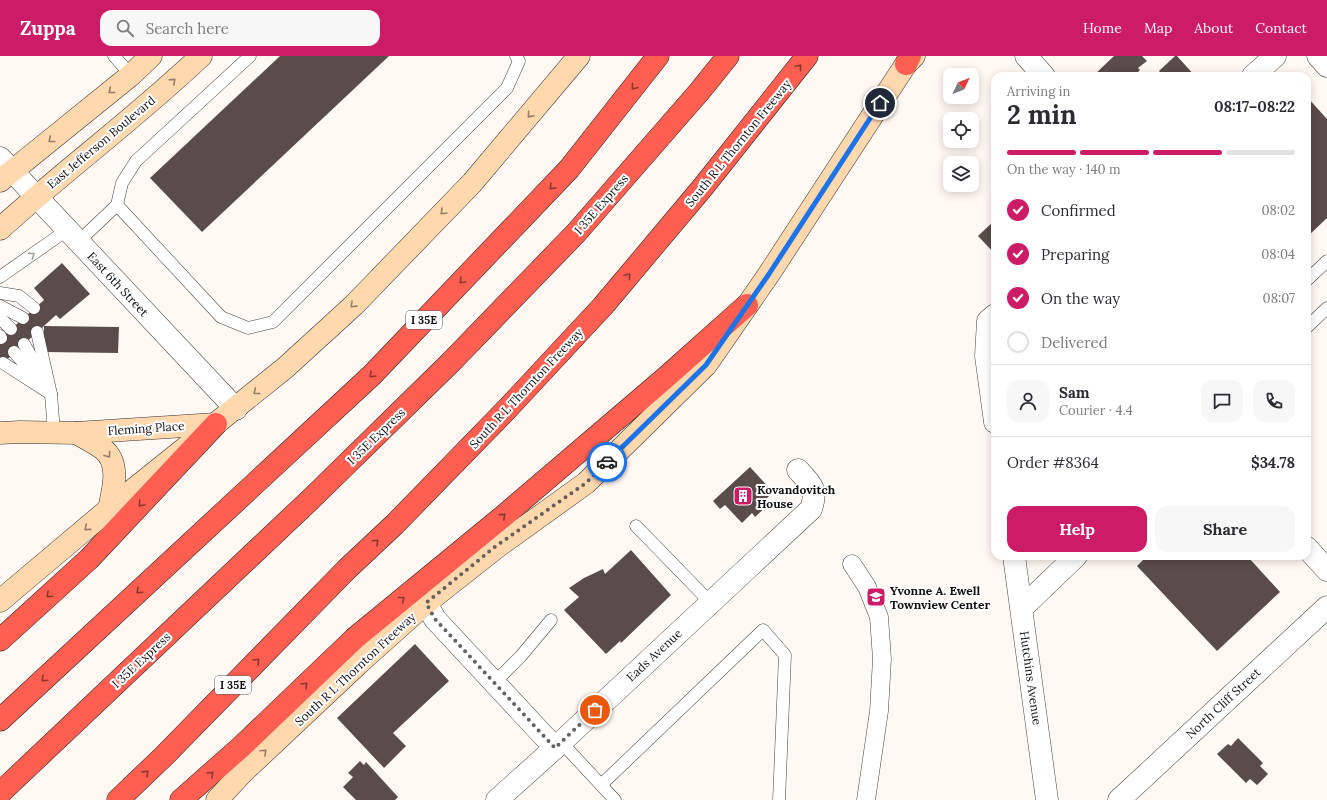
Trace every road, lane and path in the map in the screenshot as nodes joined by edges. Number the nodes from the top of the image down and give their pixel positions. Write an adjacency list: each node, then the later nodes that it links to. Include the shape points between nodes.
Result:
1 (114, 56): 17 (lane)
2 (151, 56): 17 (main road)
3 (201, 56): 19 (main road, East Jefferson Boulevard, one-way to 3, via 135,115)
4 (250, 56): 20 (lane, via 136,162 122,183)
5 (516, 56): 20 (lane, via 519,61 508,88 273,322 248,328 221,317)
6 (579, 56): 42 (main road, one-way to 42, via 472,183 354,305 286,368)
7 (658, 56): 63 (highway, I 35E, one-way to 63, via 568,169 372,375)
8 (728, 56): 66 (highway, I 35E Express, via 576,233 451,362 312,498)
9 (807, 56): 67 (highway, South R L Thornton Freeway / I 35E, one-way to 9, via 347,569 395,524 598,312 703,187)
10 (1026, 56): 15 (street)
11 (1275, 56): 16 (street)
12 (1318, 56): 14 (street)
13 (910, 59): 27 (main road, South R L Thornton Freeway)
14 (1327, 66)
15 (1040, 72)
16 (1257, 72)
17 (131, 75): 18 (main road, one-way to 18)
18 (4, 170): 19 (street, East 6th Street)
19 (36, 196): 21 (main road, East Jefferson Boulevard); 22 (street, East 6th Street)
20 (117, 205): 22 (lane)
21 (0, 228)
22 (73, 236): 25 (lane, one-way to 22); 42 (street, East 6th Street)
23 (1327, 261): 24 (lane)
24 (1311, 276)
25 (0, 277)
26 (0, 293): 29 (lane, via 19,296)
27 (747, 305): 56 (main road, South R L Thornton Freeway, via 706,365 586,483 496,546); 68 (highway, one-way to 27, via 354,638 500,519)
28 (0, 306): 32 (lane)
29 (34, 308)
30 (1327, 308): 33 (lane)
31 (0, 318): 35 (lane)
32 (23, 318)
33 (1311, 323)
34 (991, 324): 40 (street, via 986,356)
35 (11, 329)
36 (37, 332): 41 (lane)
37 (24, 344): 41 (lane)
38 (14, 352): 41 (lane)
39 (3, 363): 41 (lane)
40 (991, 393)
41 (51, 394): 44 (lane)
42 (236, 409): 43 (main road)
43 (216, 424): 46 (main road, Fleming Place); 48 (main road); 61 (highway, one-way to 61, via 89,559)
44 (54, 432): 45 (main road, Fleming Place); 46 (main road, Fleming Place)
45 (0, 433)
46 (76, 433): 48 (main road, Fleming Place, one-way to 48, via 105,450 112,462 115,478)
47 (798, 470): 57 (street, Eads Avenue, via 813,491 815,498 811,509)
48 (109, 509): 55 (main road, one-way to 55)
49 (636, 526): 57 (lane)
50 (1311, 552): 54 (street)
51 (1015, 560): 59 (street, Hutchins Avenue)
52 (1072, 560): 59 (street)
53 (852, 564): 73 (street, via 867,587 880,617 882,659 879,711)
54 (1327, 570)
55 (0, 601)
56 (426, 603): 62 (street, via 435,619); 69 (main road, South R L Thornton Freeway, one-way to 56, via 242,773)
57 (711, 603): 64 (street, Eads Avenue)
58 (1327, 607): 75 (street, North Cliff Street)
59 (1022, 608): 74 (street, Hutchins Avenue)
60 (551, 620): 62 (lane)
61 (0, 640)
62 (494, 683): 64 (street)
63 (0, 720)
64 (558, 745): 65 (lane); 70 (street, Eads Avenue)
65 (601, 785): 71 (lane); 72 (lane, via 763,630 785,655)
66 (0, 793)
67 (118, 800)
68 (182, 800)
69 (218, 800)
70 (497, 800)
71 (615, 800)
72 (779, 800)
73 (866, 800)
74 (1047, 800)
75 (1119, 800)

